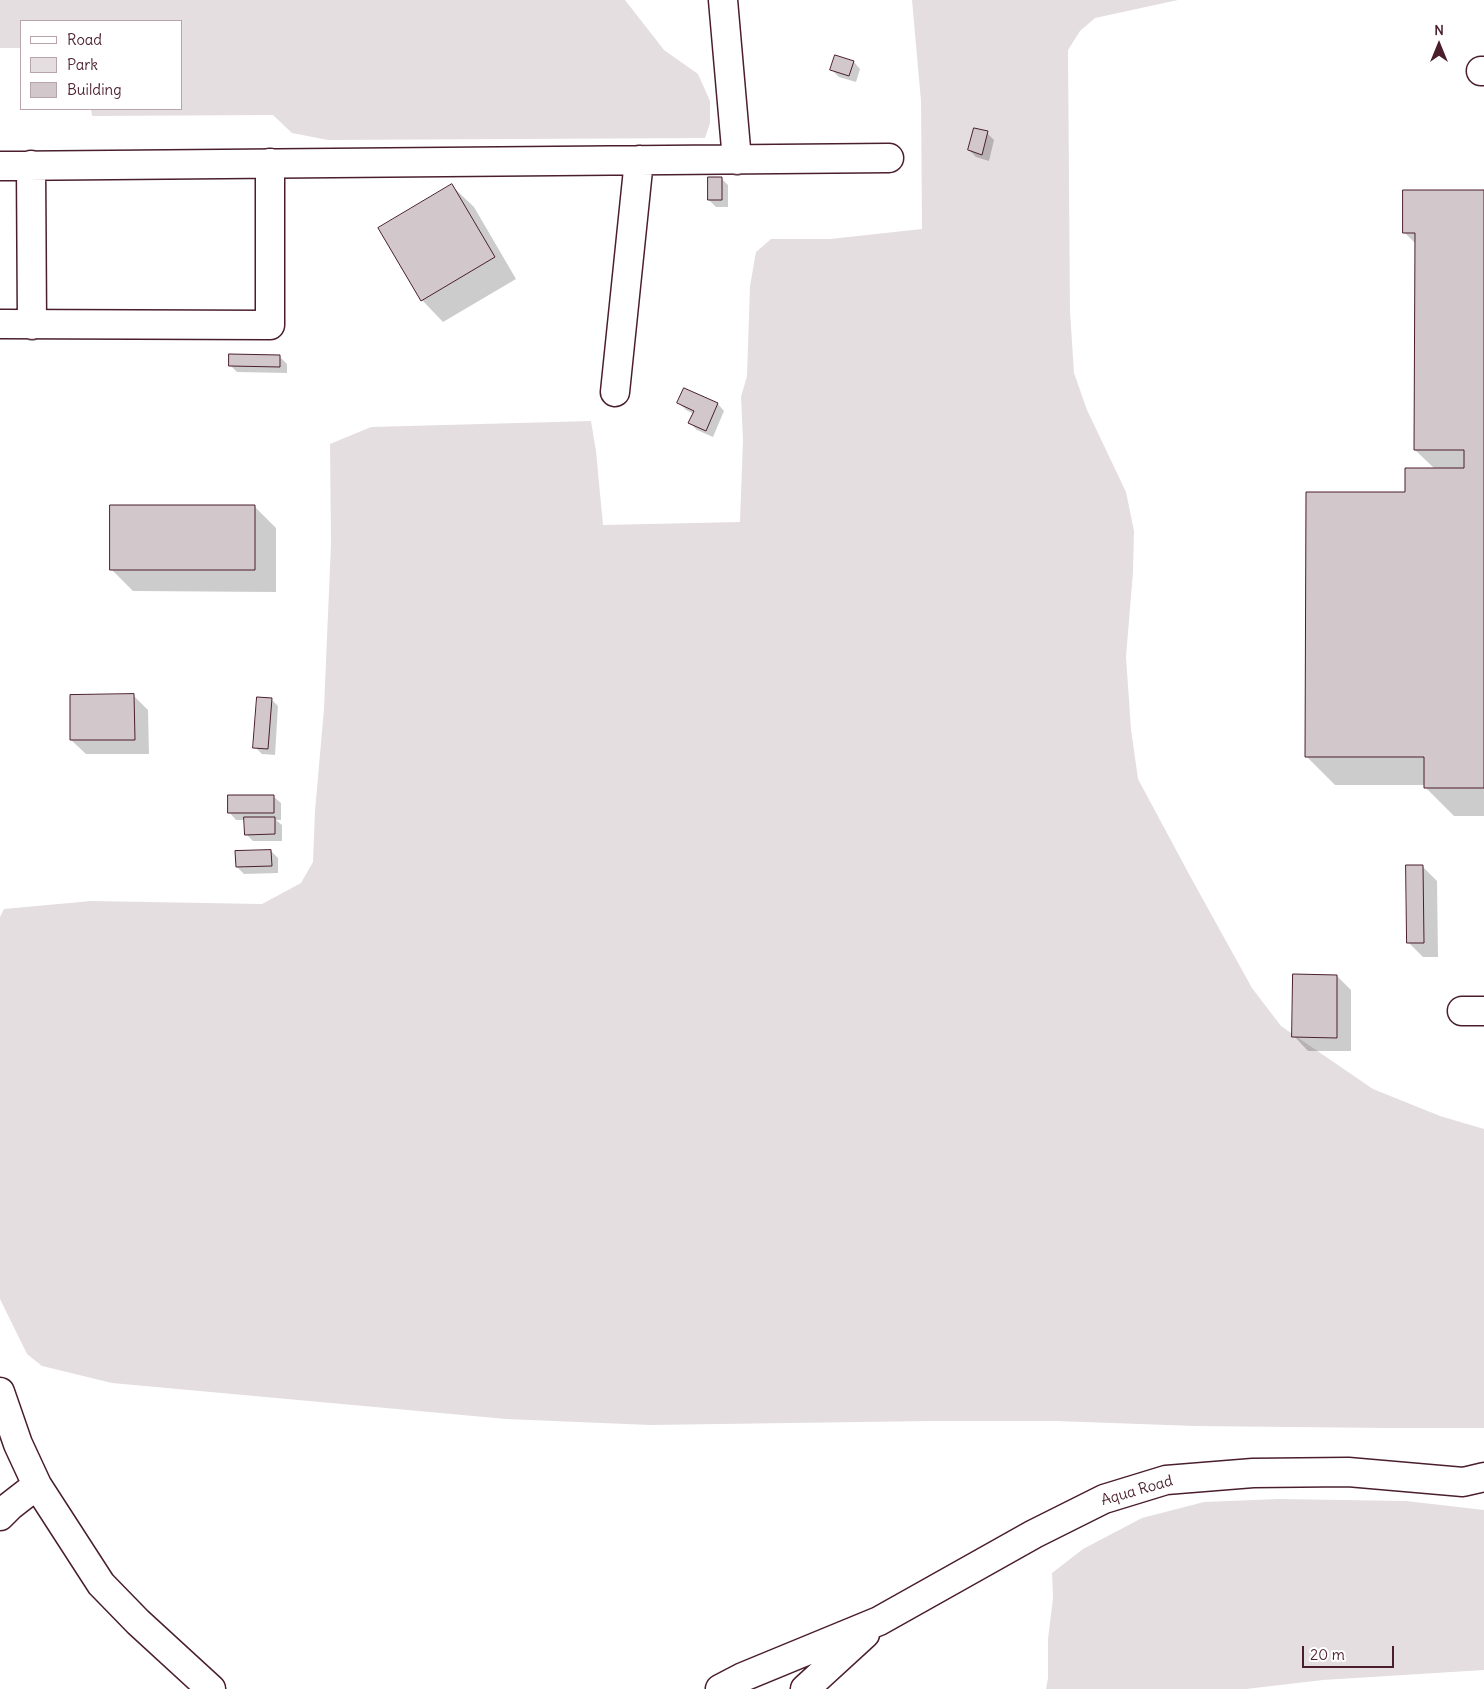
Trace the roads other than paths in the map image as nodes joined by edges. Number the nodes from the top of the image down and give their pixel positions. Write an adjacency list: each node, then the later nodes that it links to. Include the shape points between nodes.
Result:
1 (723, 0): 4 (street)
2 (889, 158): 4 (street)
3 (639, 160): 4 (street); 5 (street); 10 (street)
4 (737, 160)
5 (270, 163): 6 (street); 9 (street, via 270,325)
6 (31, 165): 7 (street); 9 (street)
7 (0, 166)
8 (0, 324): 9 (street)
9 (32, 324)
10 (615, 392)
11 (0, 1392): 13 (street)
12 (1484, 1477): 15 (street, Aqua Road, via 1463,1482 1348,1472 1253,1473 1166,1480 1104,1499 1034,1534)
13 (37, 1485): 14 (street); 17 (street, via 101,1584)
14 (0, 1516)
15 (879, 1621): 16 (street, Aqua Road); 18 (street, Aqua Road)
16 (737, 1685)
17 (211, 1689)
18 (805, 1689)

